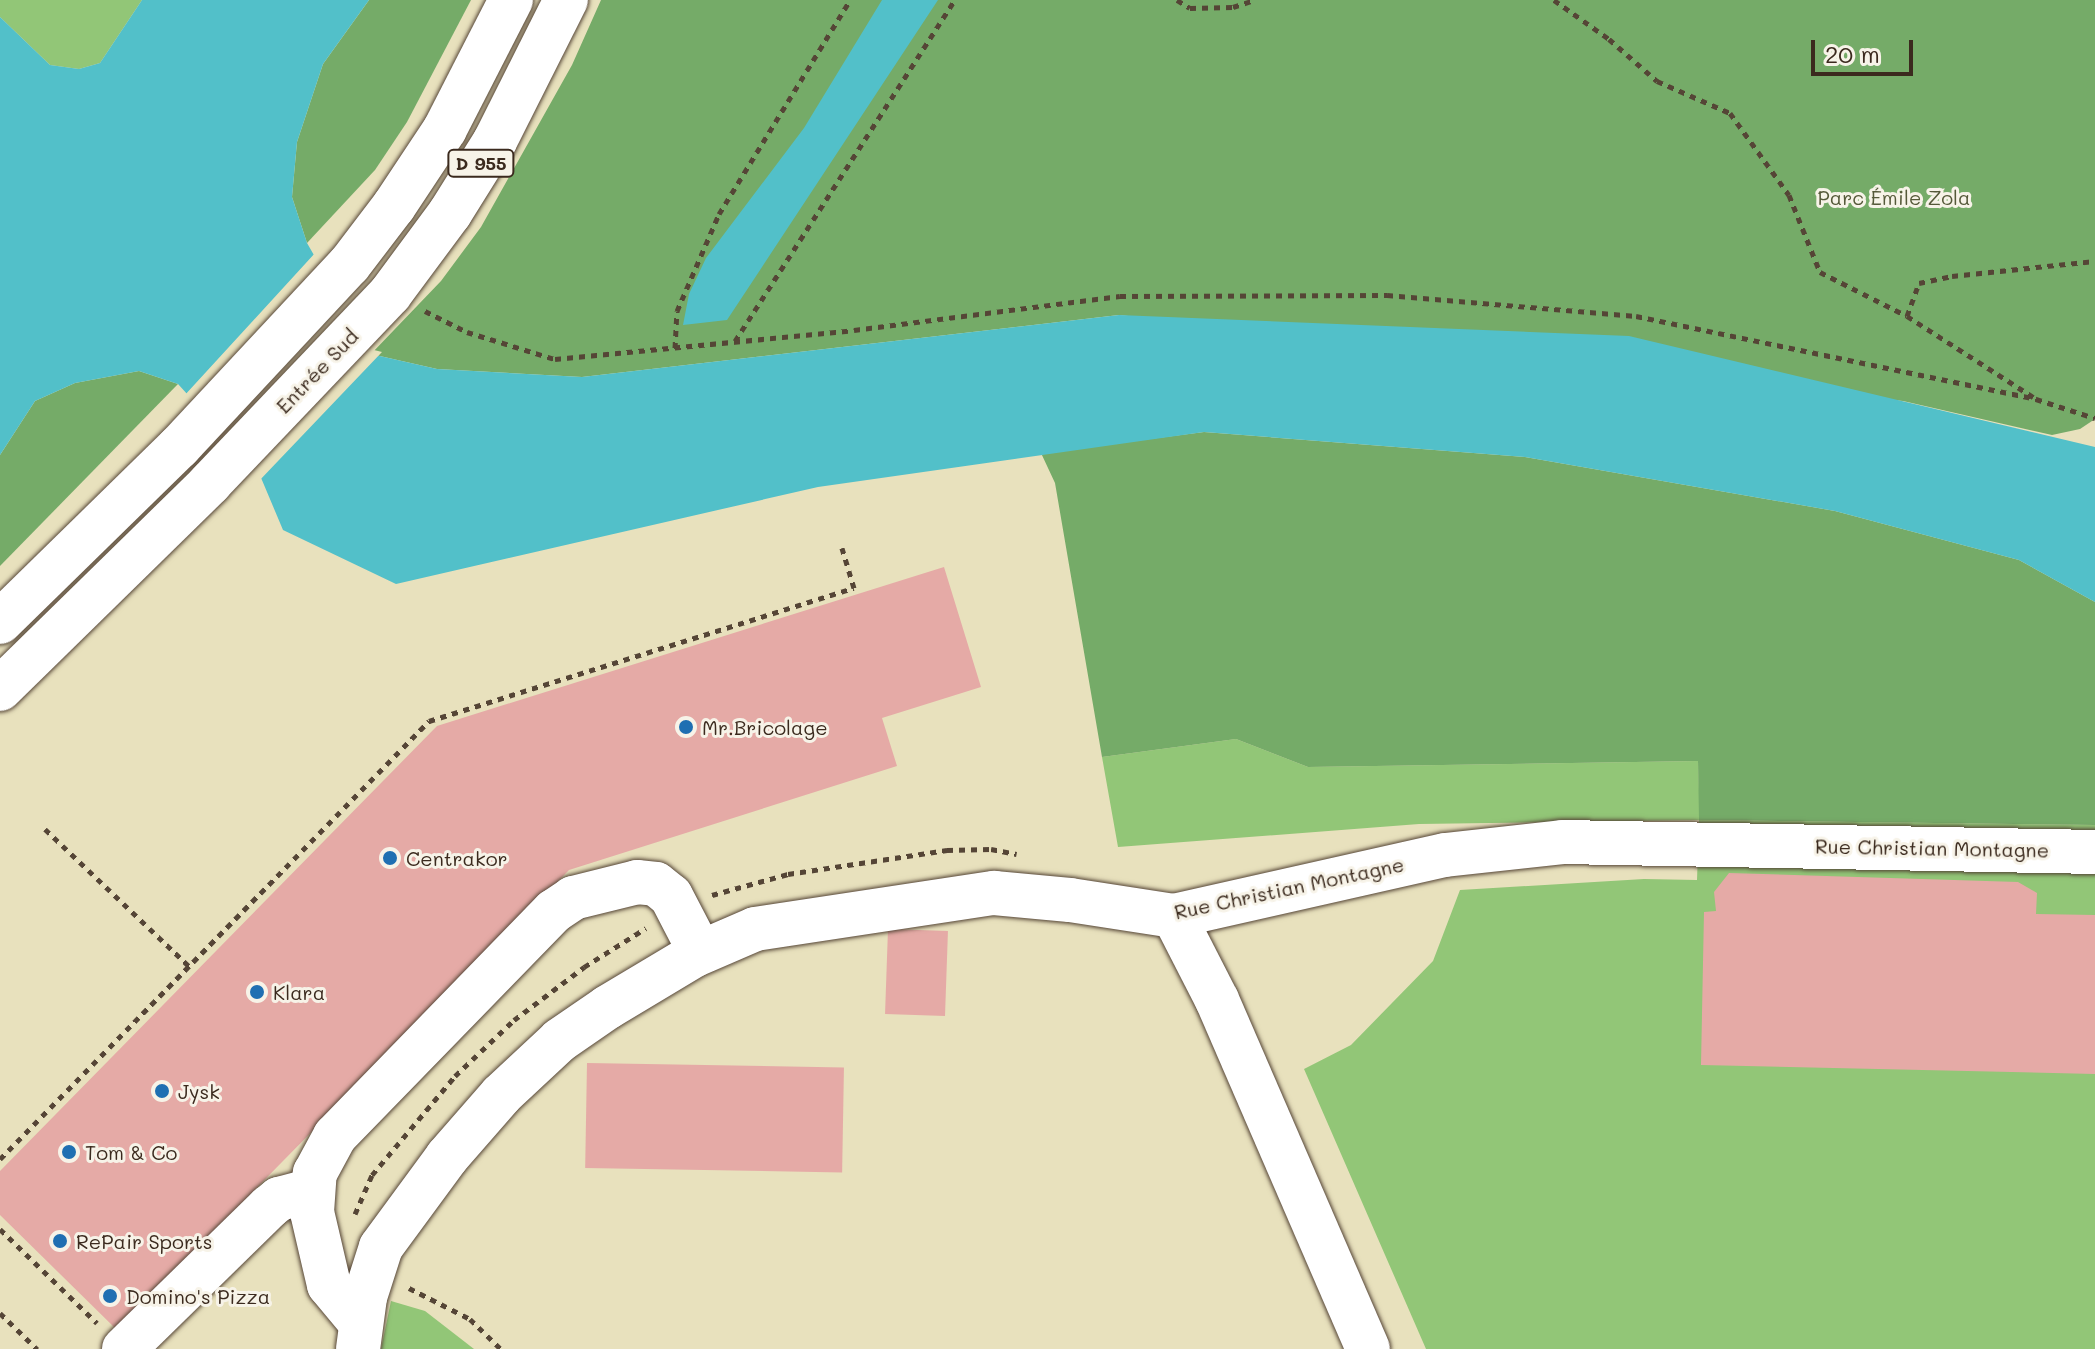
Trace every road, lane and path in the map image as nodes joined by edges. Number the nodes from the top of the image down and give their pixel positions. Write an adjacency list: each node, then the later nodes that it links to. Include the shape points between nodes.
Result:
1 (511, 0): 16 (main road, D 955, via 445,129 349,265 179,447)
2 (566, 0): 9 (main road, Entrée Sud / D 955, via 495,141 450,213)
3 (850, 0): 12 (path, via 719,214 677,311)
4 (955, 0): 11 (path)
5 (1177, 0): 6 (path, via 1190,8 1233,7)
6 (1254, 0)
7 (1554, 0): 10 (path, via 1657,81 1730,113 1789,195 1820,272)
8 (2095, 261): 10 (path, via 1919,283)
9 (382, 303): 12 (path, via 555,359); 17 (main road, Entrée Sud / D 955, via 210,483)
10 (1907, 316): 13 (path)
11 (735, 342): 12 (path); 13 (path, via 1120,296 1387,295 1636,316)
12 (675, 348)
13 (2036, 399): 14 (path)
14 (2095, 418)
15 (842, 548): 22 (path, via 854,588 429,721)
16 (0, 622)
17 (0, 689)
18 (45, 829): 22 (path)
19 (2095, 852): 20 (main road, Rue Christian Montagne, via 1562,842 1445,855)
20 (1174, 916): 21 (main road, Rue Christian Montagne, via 1070,900 968,894 778,924); 32 (main road, via 1217,1000)
21 (700, 952): 24 (main road, via 671,896 648,881 589,892 563,904 335,1136 319,1160); 26 (main road, Rue Christian Montagne, via 560,1040 521,1074 391,1230)
22 (189, 966): 23 (path)
23 (0, 1159)
24 (312, 1190): 28 (main road, via 326,1277); 29 (main road, via 279,1199)
25 (0, 1229): 29 (path)
26 (371, 1272): 28 (main road, Rue Christian Montagne); 31 (path, via 470,1319)
27 (0, 1313): 30 (path)
28 (359, 1335)
29 (112, 1338)
30 (37, 1349)
31 (501, 1349)
32 (1368, 1349)

